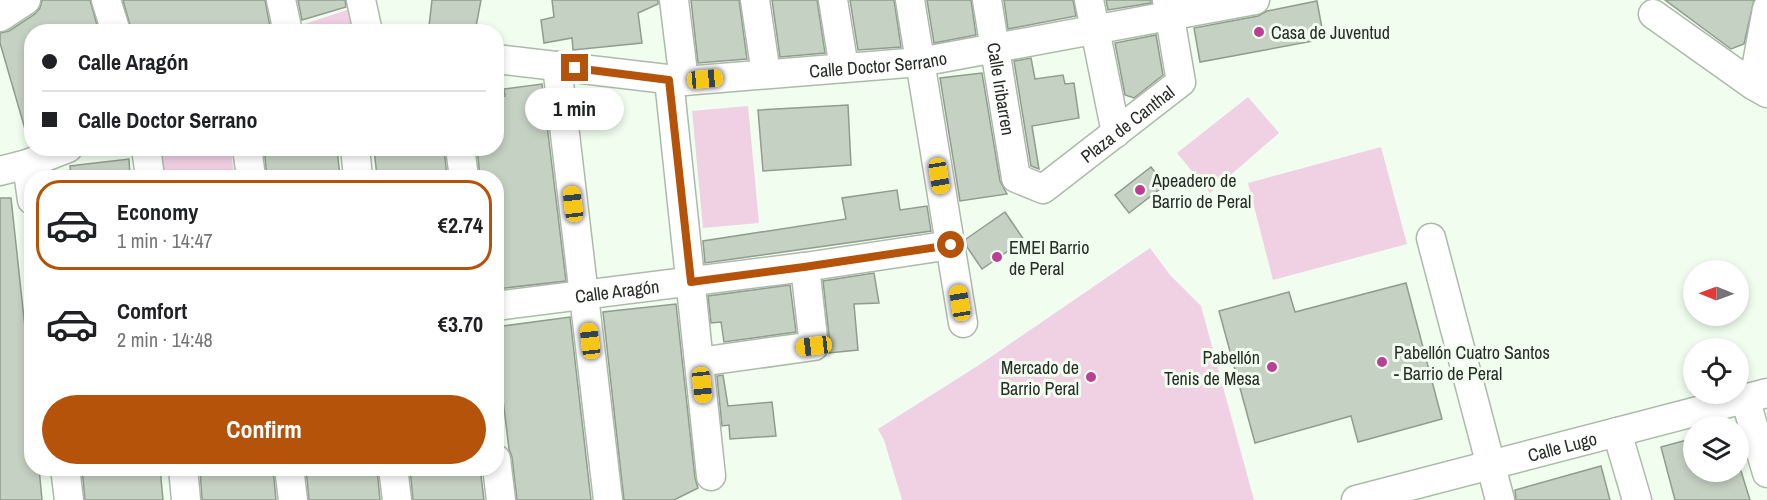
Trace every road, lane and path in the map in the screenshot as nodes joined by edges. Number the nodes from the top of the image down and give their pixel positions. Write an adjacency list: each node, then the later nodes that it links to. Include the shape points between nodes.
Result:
1 (26, 0): 15 (street)
2 (106, 0): 16 (street)
3 (281, 0): 17 (street)
4 (361, 0): 18 (street)
5 (674, 0): 26 (street)
6 (755, 0): 25 (street)
7 (833, 0): 24 (street)
8 (910, 0): 22 (street)
9 (987, 0): 20 (street, Calle Iribarren)
10 (1089, 0): 19 (street)
11 (1252, 0): 12 (street, Calle Doctor Serrano)
12 (1169, 8): 19 (street, Calle Doctor Serrano); 28 (street, Plaza de Canthal, via 1181,82)
13 (1767, 9): 27 (street)
14 (1653, 14): 27 (street)
15 (0, 17)
16 (114, 24)
17 (286, 24)
18 (366, 24)
19 (1095, 31): 20 (street, Calle Doctor Serrano); 28 (street)
20 (995, 48): 22 (street, Calle Doctor Serrano); 31 (street, Calle Iribarren)
21 (504, 60): 23 (street, Calle Doctor Serrano)
22 (920, 62): 24 (street, Calle Doctor Serrano); 34 (street)
23 (557, 66): 26 (street, Calle Doctor Serrano); 37 (street)
24 (844, 68): 25 (street, Calle Doctor Serrano)
25 (766, 74): 26 (street, Calle Doctor Serrano)
26 (677, 81): 36 (street)
27 (1760, 89)
28 (1116, 134): 31 (street, Plaza de Canthal, via 1043,189)
29 (38, 156): 30 (street)
30 (8, 164): 32 (street)
31 (1016, 178)
32 (24, 188)
33 (1431, 238): 43 (street)
34 (951, 245): 35 (street, Calle Aragón); 39 (street)
35 (804, 267): 36 (street, Calle Aragón); 40 (street, via 814,346)
36 (691, 282): 37 (street, Calle Aragón); 40 (street)
37 (584, 295): 38 (street, Calle Aragón); 57 (street)
38 (504, 305)
39 (963, 322)
40 (699, 362): 50 (street)
41 (1756, 396): 42 (street, Calle Lugo); 44 (street)
42 (1617, 432): 43 (street, Calle Lugo); 60 (street)
43 (1490, 465): 51 (street, Calle Lugo); 59 (street)
44 (1767, 472)
45 (66, 476): 52 (street)
46 (184, 476): 53 (street)
47 (290, 476): 54 (street)
48 (394, 476): 55 (street)
49 (498, 476): 56 (street)
50 (711, 476)
51 (1387, 496): 58 (street, Calle Lugo)
52 (69, 500)
53 (186, 500)
54 (293, 500)
55 (397, 500)
56 (501, 500)
57 (608, 500)
58 (1356, 500)
59 (1500, 500)
60 (1637, 500)

